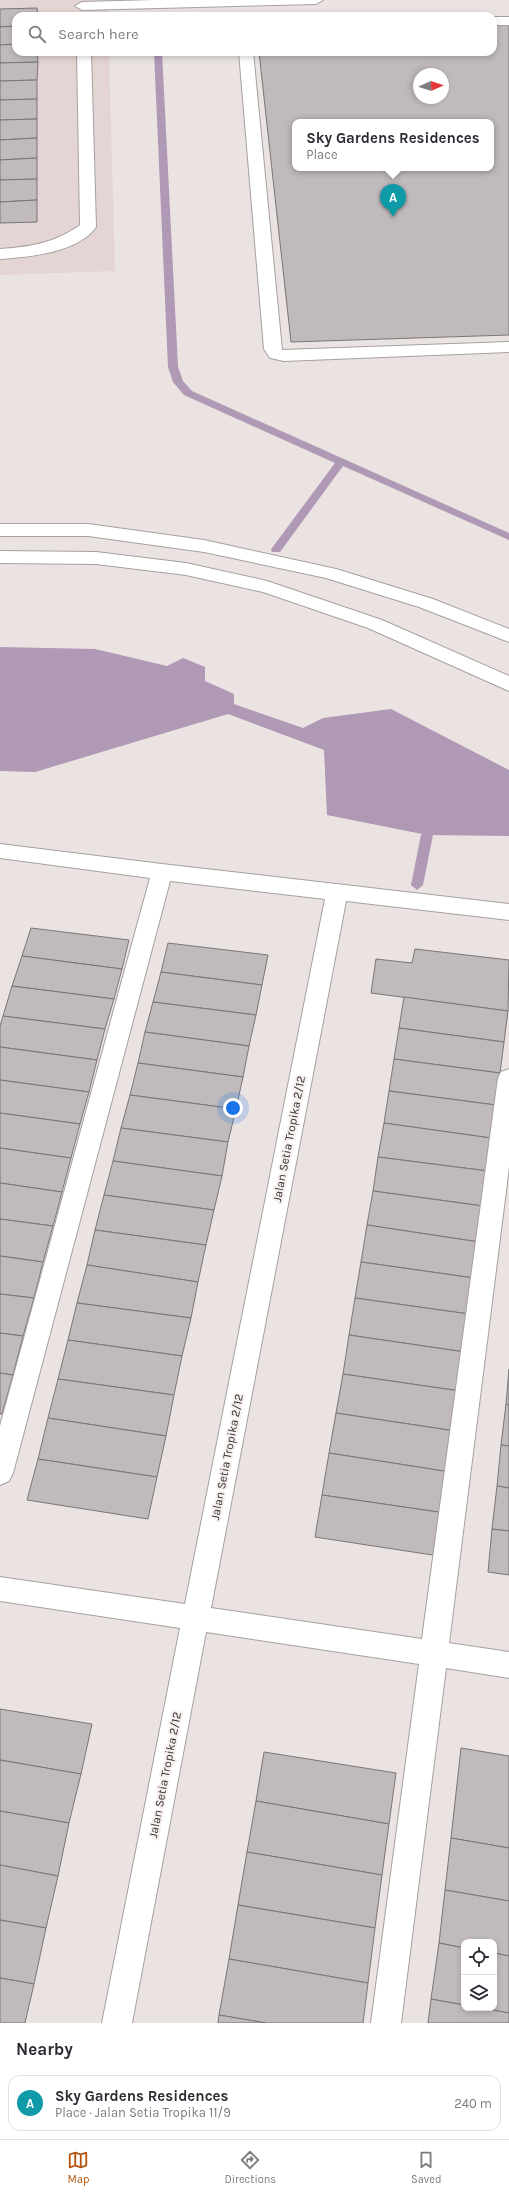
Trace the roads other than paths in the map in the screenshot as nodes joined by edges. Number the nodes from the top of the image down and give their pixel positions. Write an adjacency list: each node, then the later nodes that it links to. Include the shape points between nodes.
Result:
1 (302, 0): 2 (main road); 3 (main road); 6 (main road)
2 (316, 0)
3 (239, 2): 4 (main road); 5 (main road)
4 (82, 7)
5 (240, 12)
6 (304, 12)
7 (497, 21): 8 (main road)
8 (509, 21)
9 (84, 56): 11 (main road, via 88,227 68,241 51,248)
10 (246, 56): 12 (main road, via 272,349 276,354 284,356)
11 (0, 254)
12 (509, 346)
13 (0, 530): 15 (main road, via 88,530 204,546 329,573 426,603)
14 (0, 557): 16 (main road, via 96,558 186,570 267,587 375,624)
15 (509, 636)
16 (509, 684)
17 (0, 851): 18 (main road)
18 (162, 872): 19 (main road); 22 (main road)
19 (337, 892): 20 (main road); 24 (main road, Jalan Setia Tropika 2/12)
20 (509, 912)
21 (509, 1078): 25 (main road)
22 (0, 1473)
23 (0, 1589): 24 (main road)
24 (196, 1619): 25 (main road); 27 (main road, Jalan Setia Tropika 2/12)
25 (434, 1653): 26 (main road); 28 (main road)
26 (509, 1665)
27 (117, 2023)
28 (386, 2023)

